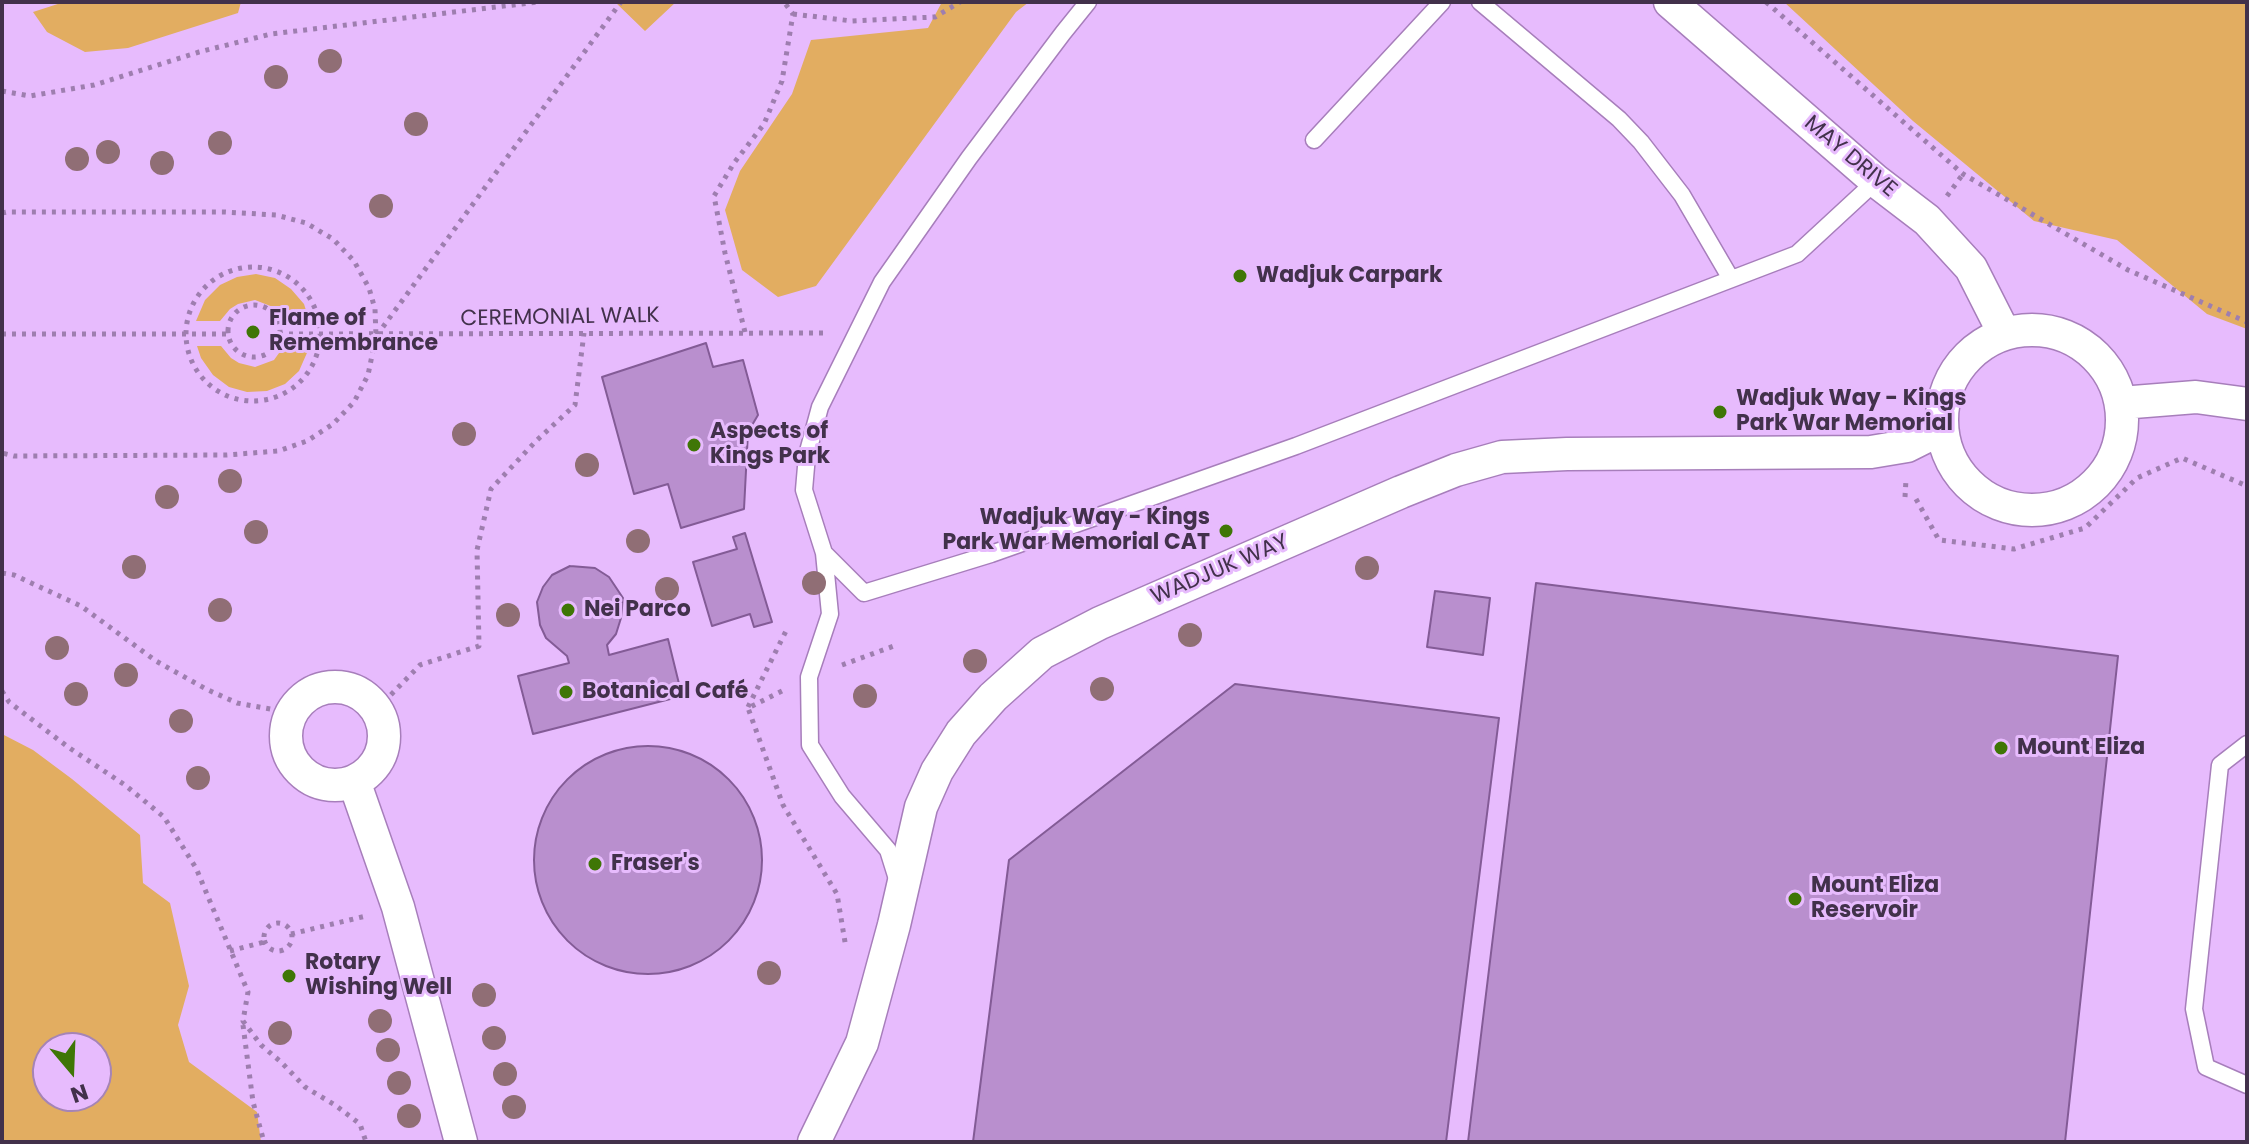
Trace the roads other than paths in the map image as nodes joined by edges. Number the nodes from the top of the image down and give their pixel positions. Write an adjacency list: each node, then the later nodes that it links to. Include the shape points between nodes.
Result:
1 (1088, 2): 12 (lane, via 882,282 820,407 804,490)
2 (1442, 2): 5 (lane)
3 (1480, 2): 7 (lane, via 1641,142 1682,195)
4 (1670, 2): 6 (street, MAY DRIVE)
5 (1314, 140)
6 (1876, 181): 7 (lane, via 1797,254); 8 (street, MAY DRIVE, via 1927,220 1971,268)
7 (1731, 279): 12 (lane, via 1296,446 864,593)
8 (2004, 333): 9 (street, via 2064,335 2091,351 2111,374); 11 (street, via 1976,348 1955,370 1943,399)
9 (2121, 403): 10 (street, via 2196,397); 11 (street, via 2121,436 2110,467 2089,491 2039,510 1996,504 1969,486 1949,460)
10 (2247, 404)
11 (1941, 429): 15 (street, WADJUK WAY, via 1907,446 1871,452 1502,457 1401,492 1113,617 1042,653 961,733 921,807)
12 (824, 553): 15 (lane, via 830,614 809,677 810,745 842,796 888,850)
13 (2247, 744): 16 (lane, via 2220,765 2194,1009 2206,1067)
14 (354, 781): 14 (street, via 320,783 293,762 286,746 292,713 316,690 350,688 377,709 384,725 379,759); 17 (street, via 398,907)
15 (902, 893): 18 (street, WADJUK WAY, via 862,1043)
16 (2247, 1085)
17 (461, 1142)
18 (814, 1142)

